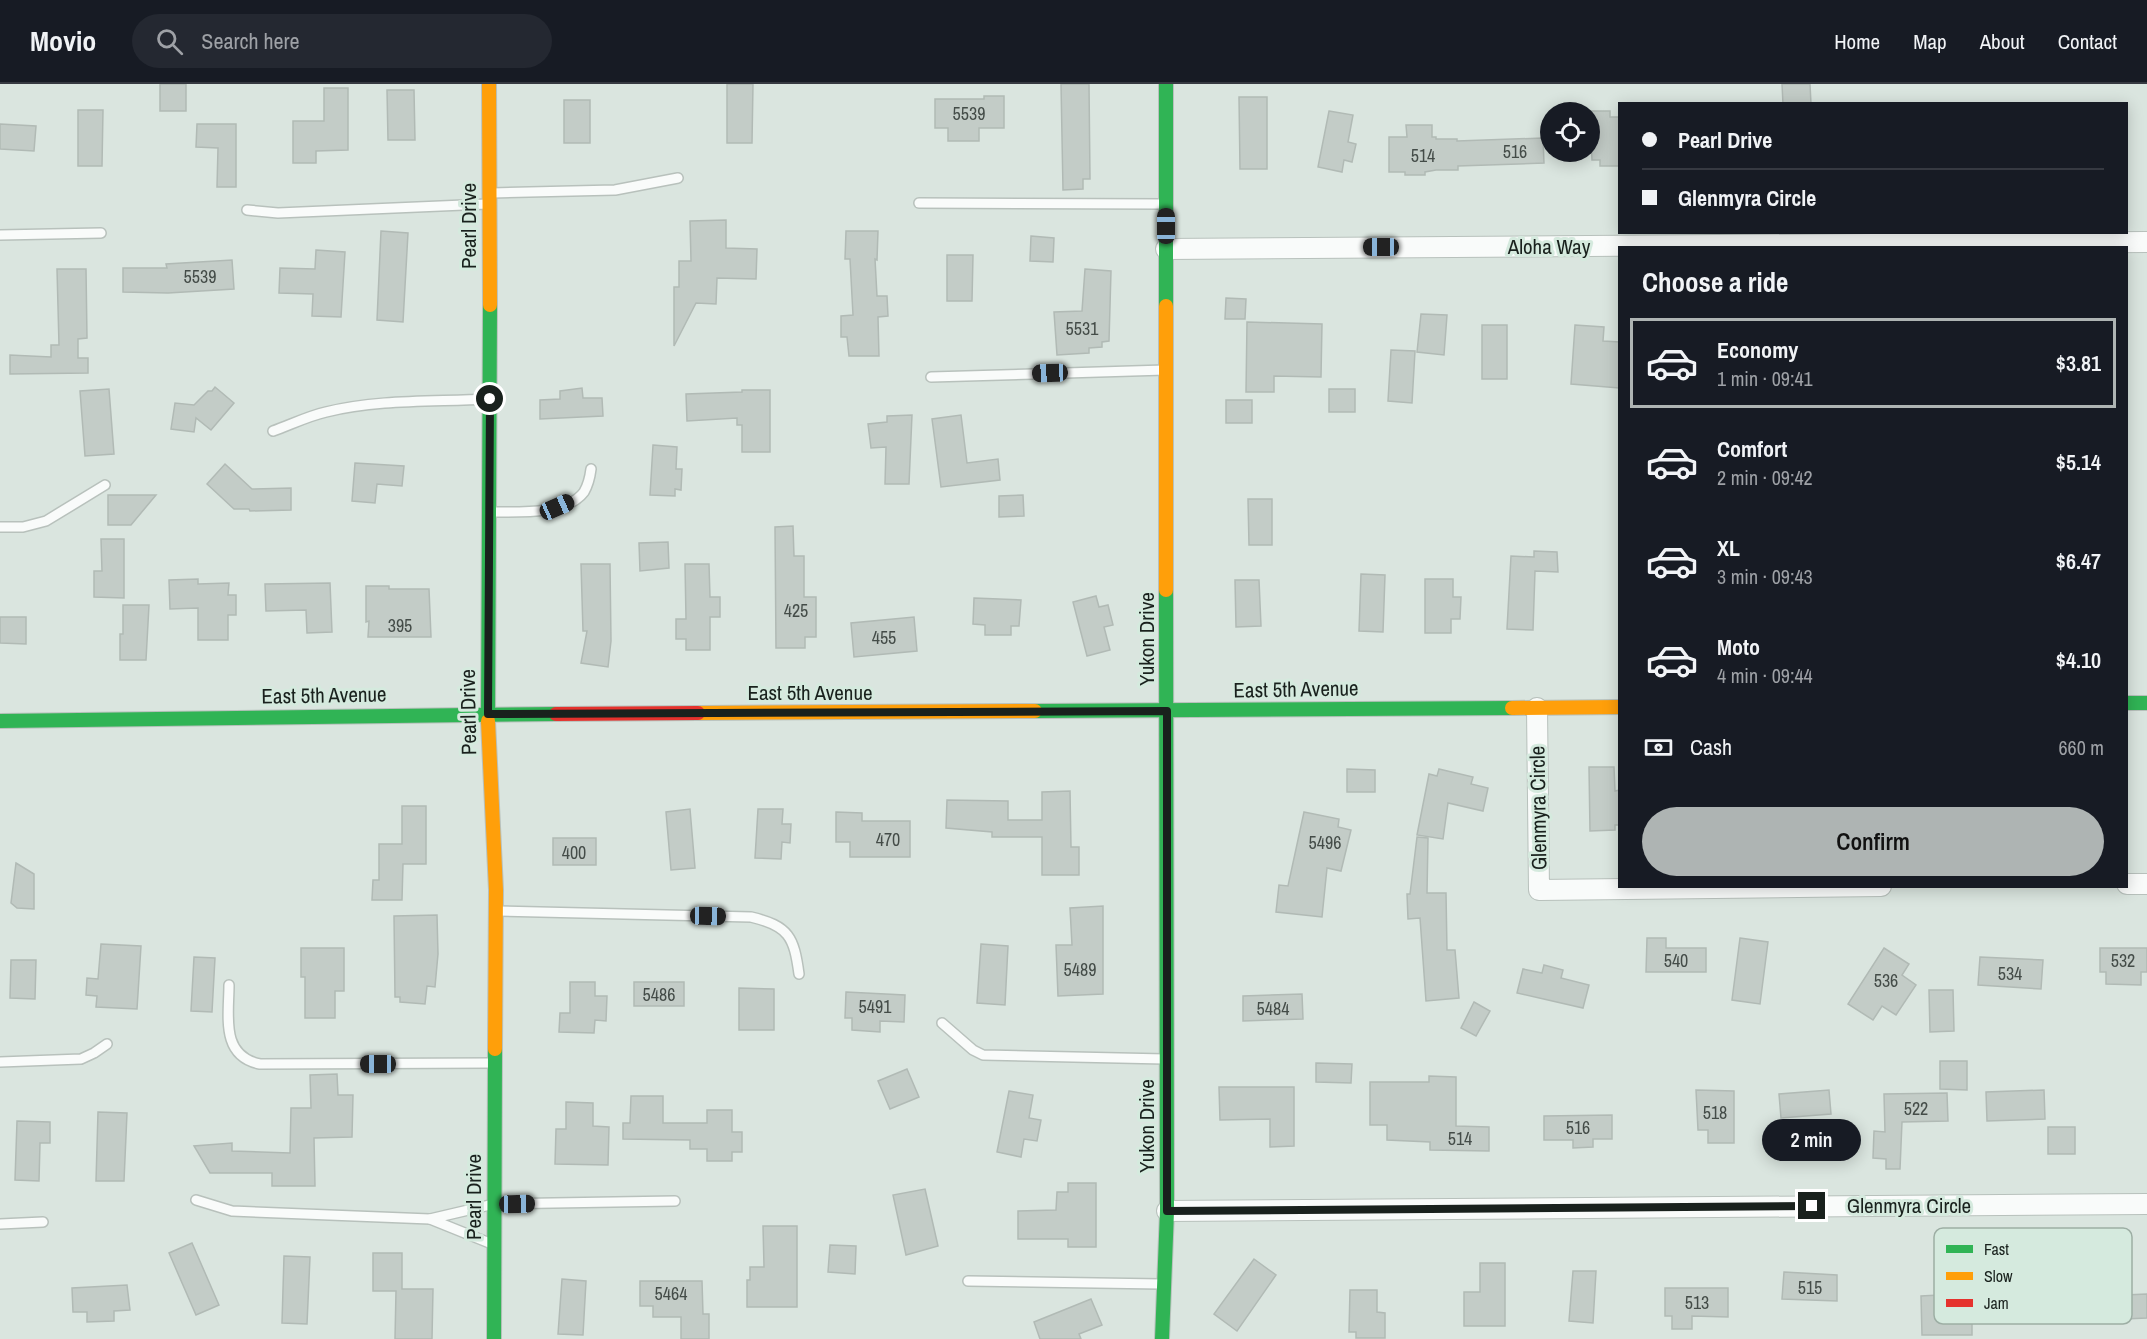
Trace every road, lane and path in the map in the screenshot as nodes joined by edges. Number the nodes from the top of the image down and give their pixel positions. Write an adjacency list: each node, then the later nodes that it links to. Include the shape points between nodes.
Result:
1 (489, 84): 4 (street, Pearl Drive)
2 (1166, 84): 6 (street, Yukon Drive)
3 (678, 178): 4 (lane, via 615,190)
4 (489, 199): 7 (lane, via 278,213); 14 (street, Pearl Drive)
5 (919, 203): 6 (lane)
6 (1166, 204): 11 (street, Yukon Drive)
7 (247, 210)
8 (101, 233): 9 (lane)
9 (0, 235)
10 (2147, 242): 11 (street, Aloha Way)
11 (1166, 249): 12 (street, Yukon Drive)
12 (1168, 370): 13 (lane); 24 (street, Yukon Drive)
13 (931, 377)
14 (490, 399): 15 (lane, via 392,401 344,408); 18 (street, Pearl Drive)
15 (273, 431)
16 (591, 469): 18 (lane, via 583,493 557,507)
17 (105, 485): 19 (lane, via 46,521)
18 (490, 512): 25 (street, Pearl Drive)
19 (0, 527)
20 (2128, 703): 21 (street)
21 (2147, 703)
22 (1618, 707): 23 (street, East 5th Avenue)
23 (1538, 708): 24 (street, East 5th Avenue); 29 (street, Glenmyra Circle, via 1539,890)
24 (1167, 711): 25 (street, East 5th Avenue); 35 (street, Yukon Drive)
25 (488, 714): 26 (street, East 5th Avenue); 30 (street, Pearl Drive)
26 (0, 721)
27 (2128, 884): 28 (street)
28 (2147, 884)
29 (1710, 888)
30 (495, 911): 31 (lane, via 751,917 770,921 788,934 796,951); 37 (street, Pearl Drive)
31 (799, 974)
32 (229, 985): 37 (lane, via 229,1036 237,1051 251,1062)
33 (942, 1023): 35 (lane, via 983,1055)
34 (107, 1044): 36 (lane, via 81,1059)
35 (1167, 1059): 42 (street, Yukon Drive)
36 (0, 1062)
37 (495, 1063): 40 (street, Pearl Drive)
38 (196, 1200): 43 (lane, via 232,1211)
39 (675, 1201): 40 (lane)
40 (494, 1204): 43 (lane); 46 (street, Pearl Drive)
41 (2147, 1204): 42 (street, Glenmyra Circle)
42 (1167, 1211): 48 (street, Yukon Drive)
43 (430, 1219): 46 (lane)
44 (43, 1222): 45 (lane)
45 (0, 1224)
46 (494, 1245): 49 (street, Pearl Drive)
47 (968, 1281): 48 (lane)
48 (1164, 1284): 50 (street, Yukon Drive)
49 (494, 1339)
50 (1162, 1339)

